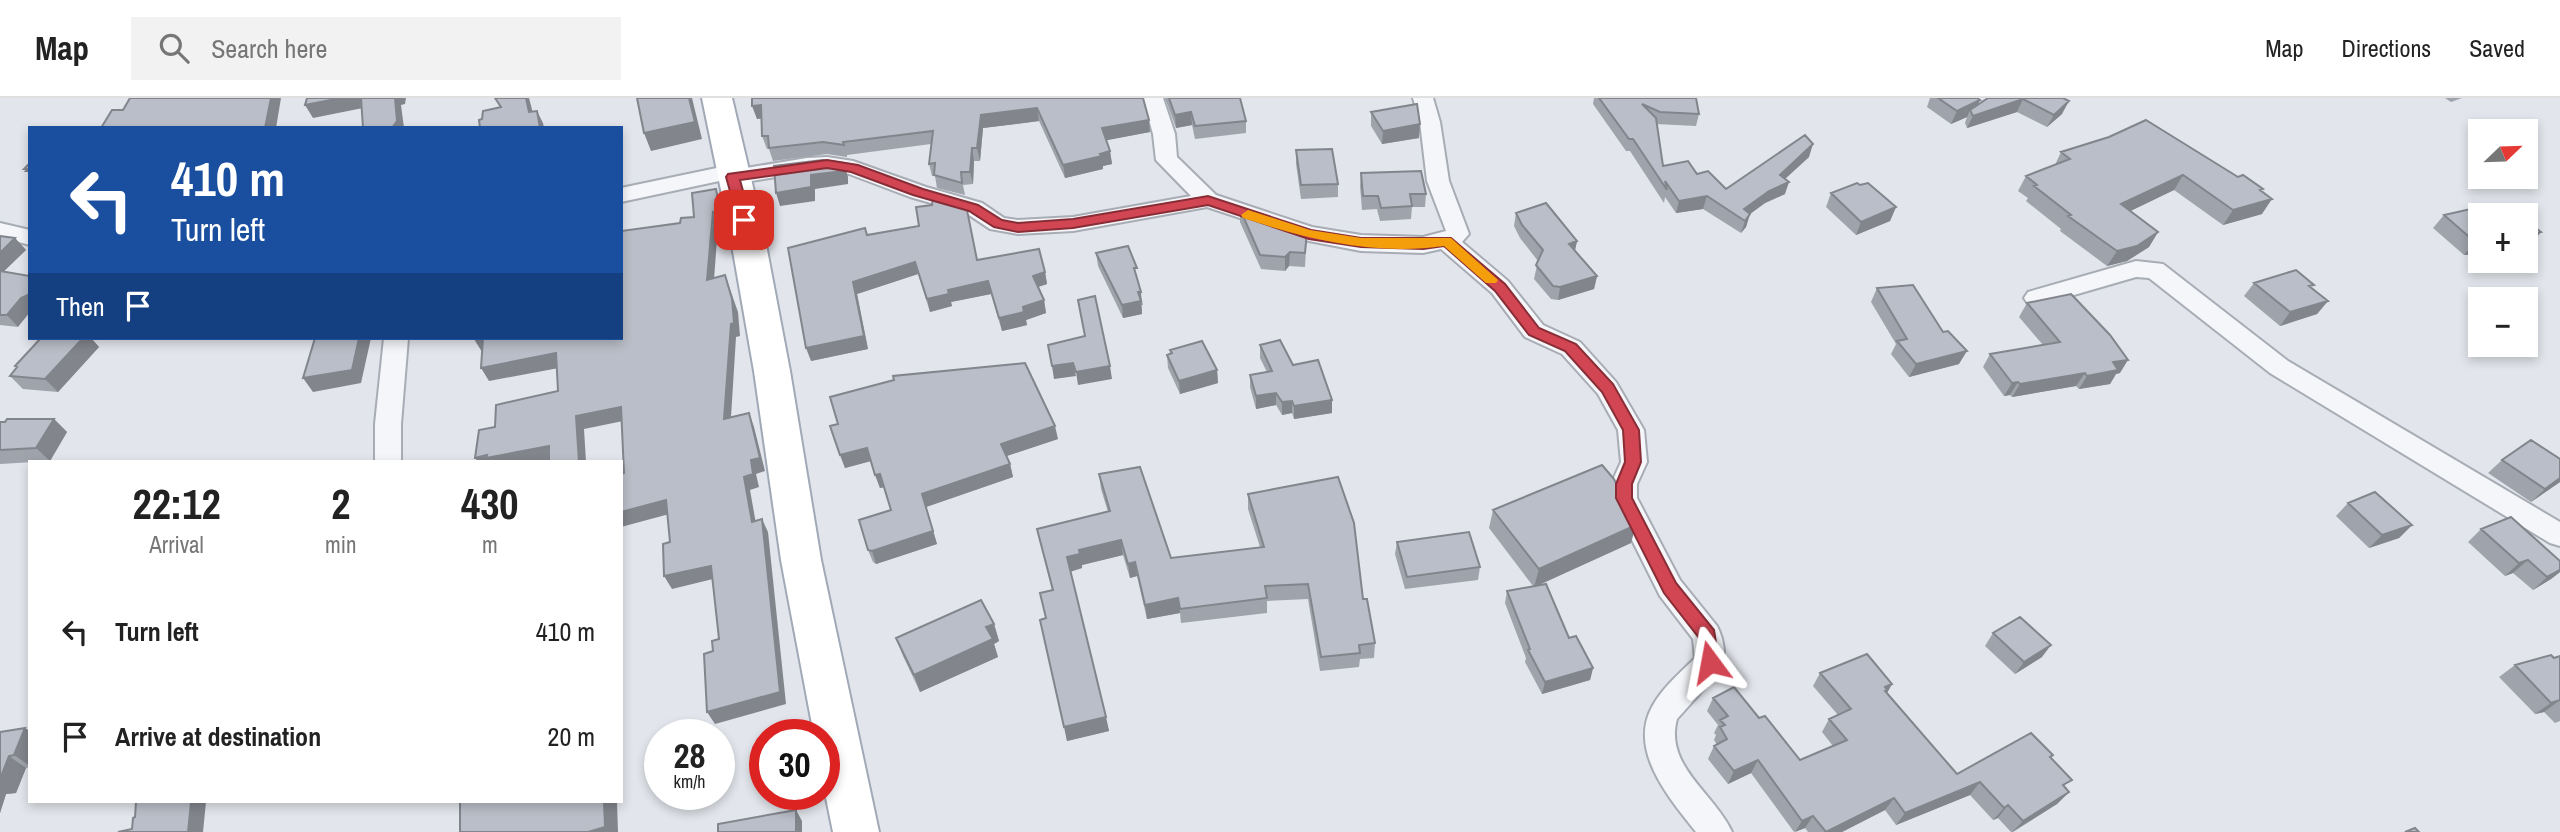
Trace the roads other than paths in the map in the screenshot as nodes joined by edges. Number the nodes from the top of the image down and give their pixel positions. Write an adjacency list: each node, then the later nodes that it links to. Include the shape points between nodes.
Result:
1 (718, 98): 4 (main road)
2 (1153, 98): 6 (street, via 1167,160)
3 (1423, 98): 9 (street, via 1438,181 1458,234)
4 (732, 174): 5 (street); 6 (street, via 842,166 1018,227 1073,223); 14 (main road, via 772,370 801,560)
5 (623, 195)
6 (1208, 200): 9 (street, via 1272,223 1361,243)
7 (0, 230): 8 (street)
8 (28, 237)
9 (1446, 242): 15 (street, via 1500,287 1534,331 1571,348 1608,388 1631,430 1633,462 1624,498 1670,588 1707,635 1710,662 1662,716 1658,743 1680,786)
10 (2036, 298): 13 (street, via 2137,268 2155,270 2279,367)
11 (396, 340): 12 (street)
12 (388, 460)
13 (2560, 535)
14 (856, 832)
15 (1716, 832)

